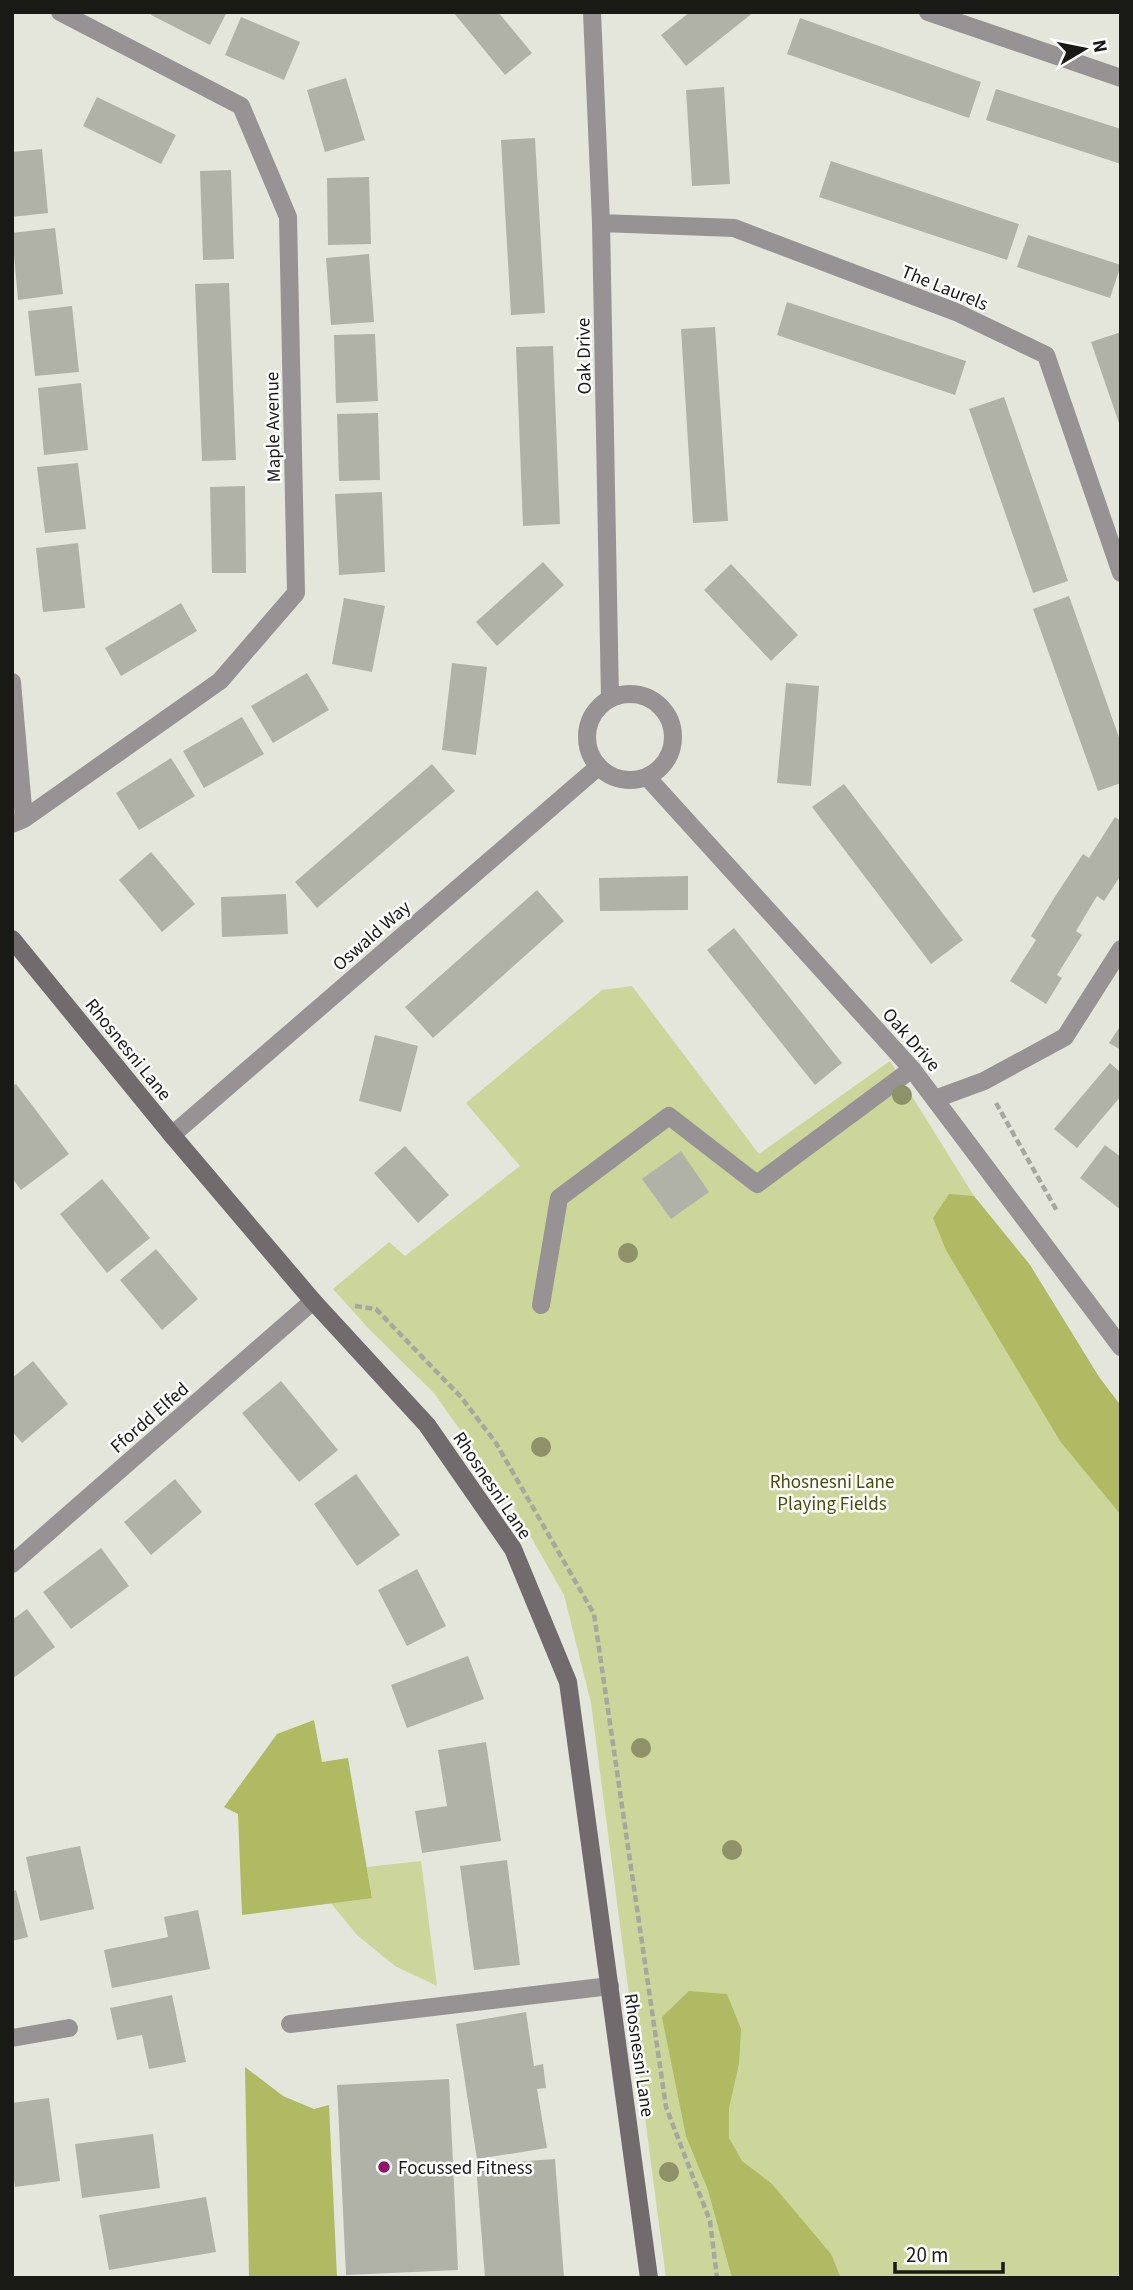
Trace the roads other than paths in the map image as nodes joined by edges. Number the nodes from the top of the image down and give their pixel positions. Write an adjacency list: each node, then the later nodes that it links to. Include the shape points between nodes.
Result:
1 (60, 12): 11 (street, Maple Avenue, via 241,106 288,217 296,593 220,681)
2 (592, 12): 5 (street, Oak Drive)
3 (928, 12): 4 (street)
4 (1121, 78)
5 (601, 223): 6 (street, The Laurels, via 734,228 956,312 1046,355); 8 (street, Oak Drive)
6 (1121, 573)
7 (12, 682): 11 (street)
8 (610, 699): 9 (street, via 599,707 588,730 587,743); 10 (street, via 637,694 661,707 669,718 673,746 668,759)
9 (598, 766): 10 (street, via 621,779); 16 (street, Oswald Way)
10 (647, 777): 14 (street, Oak Drive)
11 (18, 822)
12 (12, 939): 16 (main road, Rhosnesni Lane)
13 (1121, 949): 15 (street, via 1065,1037 984,1080)
14 (912, 1069): 15 (street, Oak Drive); 18 (street, via 757,1184 669,1116 559,1198)
15 (935, 1099): 19 (street, Oak Drive)
16 (172, 1135): 17 (main road, Rhosnesni Lane)
17 (313, 1301): 20 (street, Ffordd Elfed); 21 (main road, Rhosnesni Lane, via 427,1425 513,1549 568,1682)
18 (541, 1305)
19 (1121, 1347)
20 (12, 1564)
21 (610, 1986): 22 (street); 25 (main road, Rhosnesni Lane)
22 (290, 2024)
23 (69, 2028): 24 (street)
24 (12, 2038)
25 (649, 2278)

